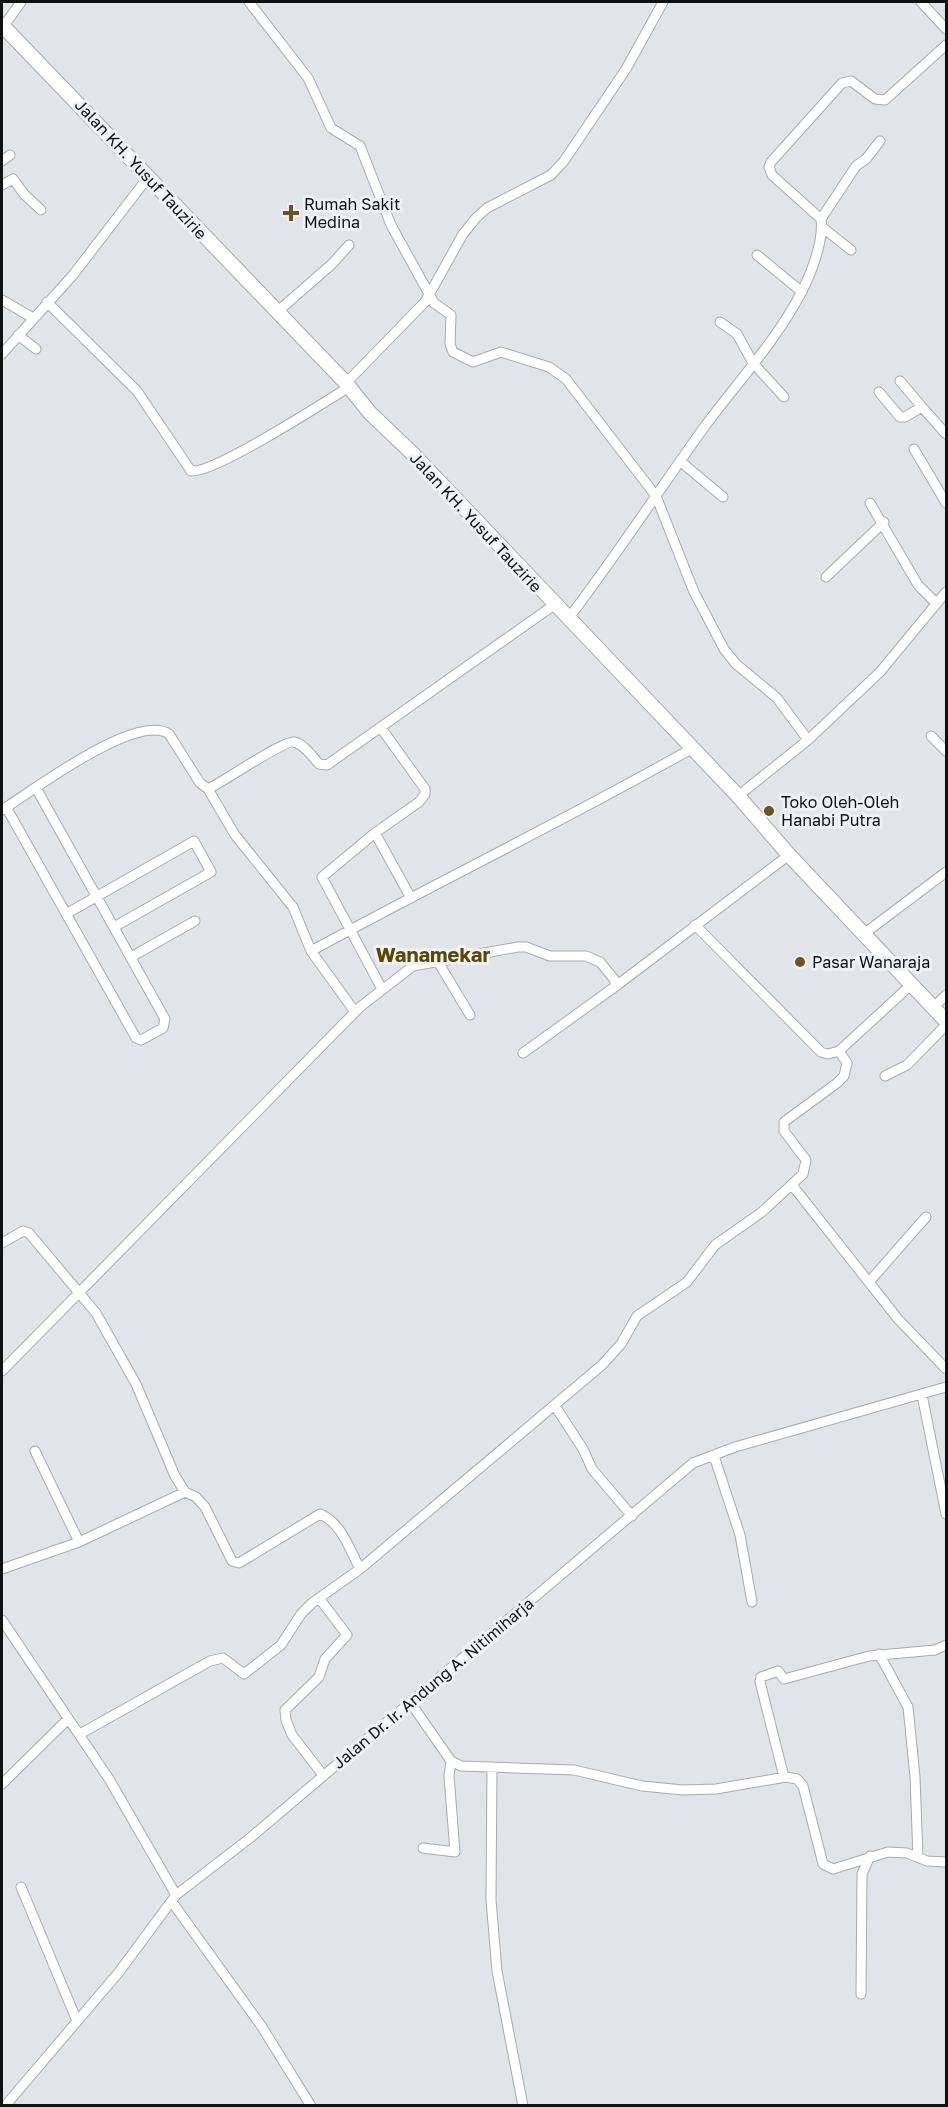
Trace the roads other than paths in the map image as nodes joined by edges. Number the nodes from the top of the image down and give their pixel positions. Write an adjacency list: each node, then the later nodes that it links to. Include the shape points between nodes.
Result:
1 (21, 2): 5 (street)
2 (249, 2): 17 (street, via 308,78 331,128 360,146 391,225)
3 (663, 2): 17 (street, via 626,69 564,161 551,175 487,208 476,218)
4 (921, 2): 6 (street)
5 (2, 26): 9 (main road, Jalan KH. Yusuf Tauzirie)
6 (946, 29)
7 (946, 45): 12 (street, via 885,100 875,99 851,81 842,83 771,162 772,175)
8 (880, 141): 12 (street, via 856,166)
9 (149, 176): 19 (street, via 73,275); 20 (main road, Jalan KH. Yusuf Tauzirie)
10 (2, 185): 11 (street, via 13,179)
11 (41, 210)
12 (821, 223): 14 (street); 16 (street)
13 (349, 245): 20 (street)
14 (851, 250)
15 (757, 255): 16 (street)
16 (802, 292): 26 (street)
17 (429, 295): 28 (street); 35 (street, via 451,315 450,344 458,356 476,361 501,352 558,371)
18 (2, 300): 21 (street)
19 (47, 302): 21 (street); 28 (street, via 137,391 191,471 201,470 246,447)
20 (277, 312): 28 (main road, Jalan KH. Yusuf Tauzirie)
21 (33, 318): 23 (street)
22 (720, 322): 26 (street, via 737,334)
23 (18, 335): 24 (street); 25 (street)
24 (36, 349)
25 (2, 354)
26 (753, 363): 30 (street); 34 (street)
27 (900, 381): 31 (street)
28 (347, 385): 42 (main road, Jalan KH. Yusuf Tauzirie)
29 (879, 392): 31 (street, via 900,417)
30 (784, 397)
31 (922, 407): 32 (street)
32 (945, 429)
33 (914, 449): 38 (street)
34 (680, 461): 35 (street); 36 (street)
35 (656, 496): 43 (street); 46 (street, via 694,592 724,649 735,664 777,698)
36 (723, 497)
37 (870, 503): 39 (street)
38 (946, 503)
39 (884, 522): 40 (street); 41 (street, via 918,585)
40 (826, 577)
41 (942, 600): 46 (street, via 880,672)
42 (554, 605): 43 (main road, Jalan KH. Yusuf Tauzirie); 44 (street)
43 (568, 619): 47 (main road, Jalan KH. Yusuf Tauzirie)
44 (381, 728): 50 (street, via 324,765 318,764 298,743 284,743); 53 (street, via 425,794)
45 (931, 736): 48 (street)
46 (808, 740): 51 (street)
47 (693, 748): 51 (main road, Jalan KH. Yusuf Tauzirie); 57 (street, via 592,806)
48 (946, 751)
49 (36, 788): 50 (street, via 83,756 158,729 169,734); 52 (street); 56 (street)
50 (208, 789): 64 (street, via 235,835 293,907)
51 (738, 796): 54 (main road, Jalan KH. Yusuf Tauzirie)
52 (4, 809): 58 (street)
53 (375, 833): 57 (street); 62 (street, via 322,876)
54 (789, 855): 60 (street); 63 (main road, Jalan KH. Yusuf Tauzirie)
55 (946, 872): 63 (street)
56 (96, 896): 58 (street); 61 (street); 61 (street, via 194,841 211,872)
57 (411, 898): 62 (street)
58 (66, 914): 65 (street, via 132,1032 141,1040 166,1024)
59 (195, 921): 65 (street)
60 (695, 925): 68 (street); 75 (street, via 821,1052)
61 (114, 927): 65 (street)
62 (349, 931): 64 (street); 69 (street)
63 (865, 933): 67 (main road, Jalan KH. Yusuf Tauzirie)
64 (311, 951): 72 (street)
65 (130, 957)
66 (438, 962): 68 (street, via 526,947 550,956 586,956 600,962); 69 (street, via 413,966); 73 (street)
67 (913, 983): 71 (main road, Jalan KH. Yusuf Tauzirie); 75 (street)
68 (616, 986): 76 (street)
69 (382, 989): 72 (street)
70 (946, 995): 71 (street)
71 (934, 1007): 74 (main road, Jalan KH. Yusuf Tauzirie)
72 (355, 1012): 82 (street)
73 (470, 1015)
74 (946, 1023): 77 (street, via 907,1065)
75 (839, 1051): 78 (street, via 846,1063 844,1076 788,1118 783,1126 806,1160 803,1174)
76 (523, 1053)
77 (885, 1076)
78 (792, 1185): 81 (street); 87 (street, via 715,1245 687,1282 637,1316 613,1355)
79 (926, 1217): 81 (street)
80 (2, 1243): 82 (street, via 23,1232 29,1233)
81 (868, 1282): 83 (street)
82 (78, 1294): 84 (street); 90 (street, via 96,1313 118,1349)
83 (946, 1369)
84 (2, 1371)
85 (946, 1387): 86 (street, Jalan Dr. Ir. Andung A. Nitimiharja)
86 (922, 1395): 89 (street, Jalan Dr. Ir. Andung A. Nitimiharja); 91 (street)
87 (555, 1406): 92 (street, via 592,1470); 95 (street)
88 (35, 1451): 93 (street)
89 (714, 1456): 92 (street, Jalan Dr. Ir. Andung A. Nitimiharja, via 693,1463); 97 (street, via 738,1527)
90 (184, 1492): 93 (street); 95 (street, via 205,1507 235,1563 320,1514 330,1519 341,1533)
91 (946, 1514)
92 (632, 1516): 101 (street, Jalan Dr. Ir. Andung A. Nitimiharja)
93 (79, 1542): 94 (street)
94 (2, 1569)
95 (360, 1569): 96 (street)
96 (319, 1598): 103 (street, via 301,1614 281,1646 246,1673 220,1657); 106 (street, via 347,1635 325,1659 319,1677 288,1706 285,1715 292,1735)
97 (752, 1602)
98 (2, 1620): 102 (street)
99 (946, 1645): 100 (street, via 935,1650)
100 (879, 1654): 107 (street, via 784,1679 778,1671 761,1677); 111 (street, via 899,1688 910,1718)
101 (410, 1702): 104 (street); 106 (street, Jalan Dr. Ir. Andung A. Nitimiharja)
102 (68, 1719): 103 (street); 108 (street)
103 (80, 1734): 114 (street)
104 (451, 1761): 105 (street, via 462,1766); 109 (street, via 455,1852)
105 (492, 1767): 107 (street, via 574,1770 642,1786 683,1790); 119 (street, via 491,1900 497,1971)
106 (323, 1775): 114 (street, Jalan Dr. Ir. Andung A. Nitimiharja)
107 (784, 1778): 110 (street, via 797,1779 803,1786 827,1868)
108 (2, 1784)
109 (423, 1848)
110 (870, 1856): 111 (street, via 907,1853); 115 (street, via 862,1874)
111 (918, 1857): 112 (street)
112 (946, 1862)
113 (21, 1887): 116 (street)
114 (174, 1898): 116 (street, Jalan Dr. Ir. Andung A. Nitimiharja, via 152,1931); 118 (street, via 262,2026)
115 (861, 1994)
116 (77, 2021): 117 (street, Jalan Dr. Ir. Andung A. Nitimiharja)
117 (5, 2106)
118 (311, 2106)
119 (523, 2106)

